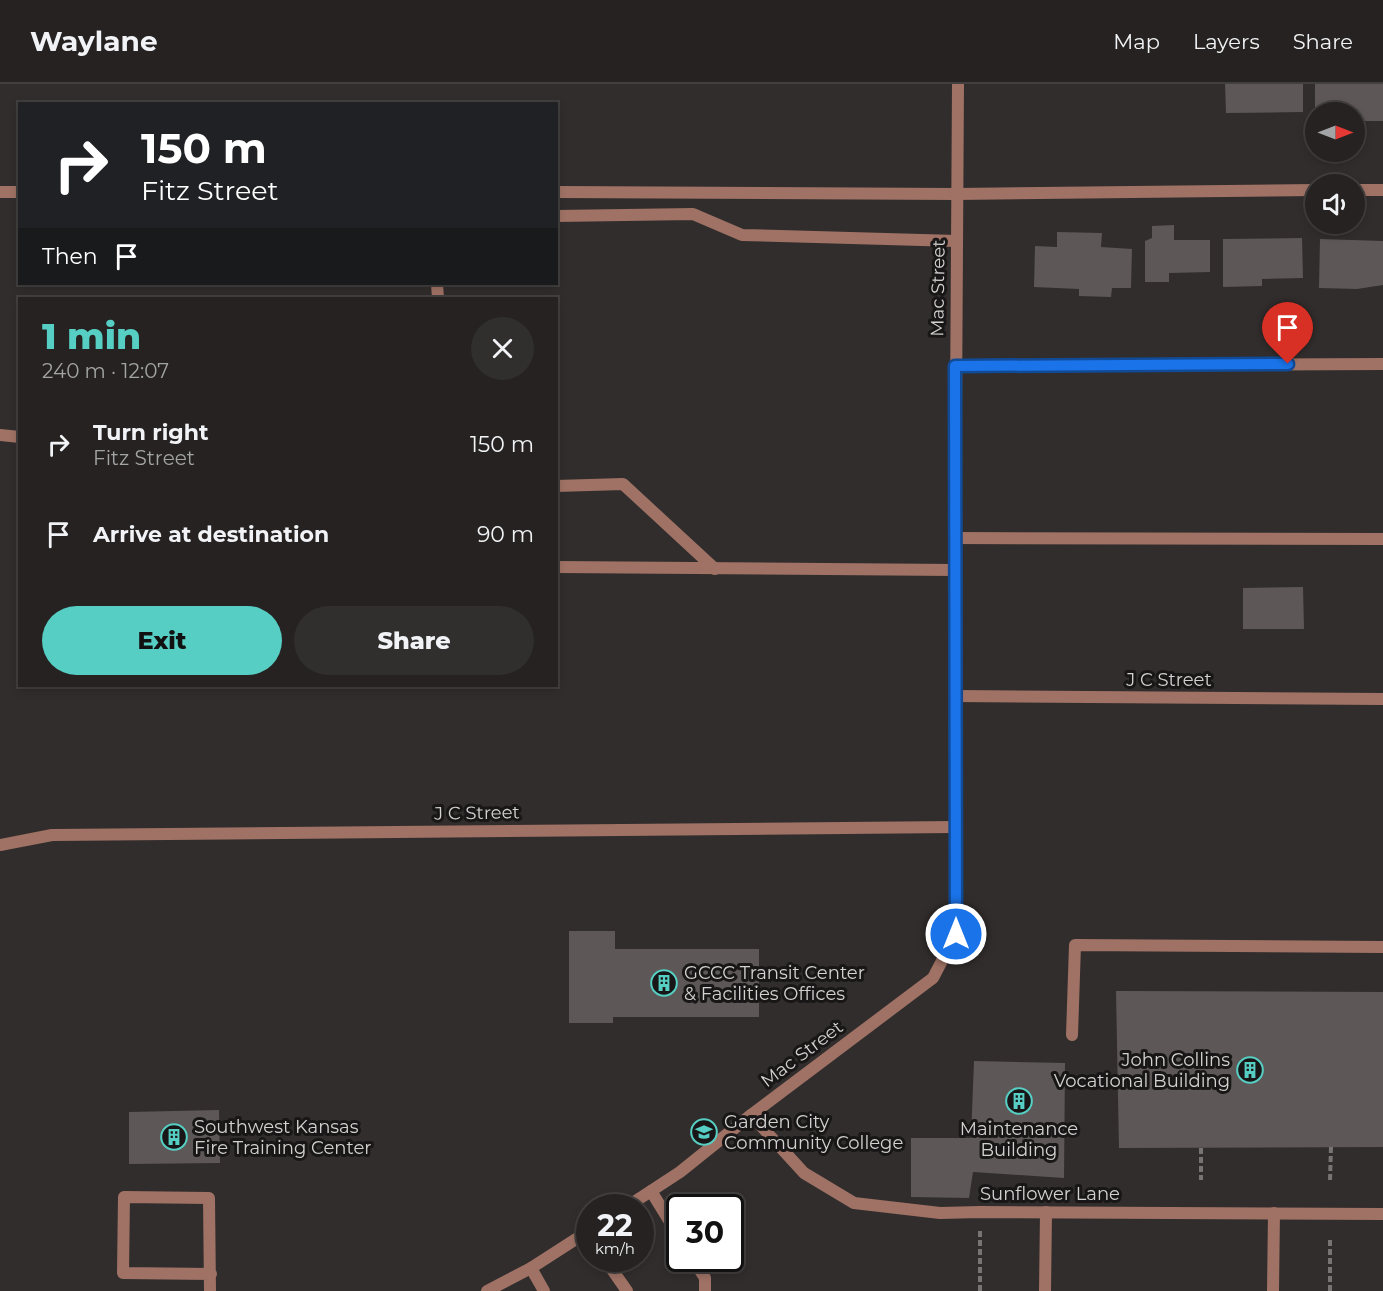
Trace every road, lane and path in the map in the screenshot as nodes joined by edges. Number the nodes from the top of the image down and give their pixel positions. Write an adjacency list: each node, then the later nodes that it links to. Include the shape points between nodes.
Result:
1 (958, 84): 8 (street, Mac Street)
2 (1305, 190): 8 (street)
3 (1365, 190): 4 (street)
4 (1383, 190)
5 (0, 192): 6 (street)
6 (18, 192)
7 (558, 192): 8 (street)
8 (957, 194): 10 (street, Mac Street)
9 (558, 216): 10 (street, via 693,214 742,235)
10 (957, 242): 12 (street, Mac Street)
11 (1383, 364): 12 (street)
12 (955, 366): 16 (street, Mac Street)
13 (0, 435): 14 (street)
14 (18, 437)
15 (558, 486): 19 (street, via 624,484)
16 (955, 538): 17 (street); 20 (street, Mac Street)
17 (1383, 539)
18 (558, 567): 19 (street)
19 (715, 569): 20 (street)
20 (955, 570): 21 (street, Mac Street)
21 (955, 696): 22 (street, J C Street); 23 (street, Mac Street)
22 (1383, 699)
23 (955, 827): 24 (street, J C Street, via 52,835); 27 (street, Mac Street, via 956,934 933,978)
24 (0, 845)
25 (1383, 947): 26 (street, via 1075,945)
26 (1072, 1035)
27 (751, 1115): 32 (street, Mac Street); 34 (street, Sunflower Lane, via 804,1173 854,1203 940,1214)
28 (1331, 1147): 31 (path)
29 (1202, 1148): 30 (path)
30 (1202, 1180)
31 (1330, 1180)
32 (651, 1191): 33 (street, Mac Street); 37 (street)
33 (646, 1194)
34 (1046, 1212): 35 (street, Sunflower Lane); 51 (street)
35 (1274, 1214): 36 (street, Sunflower Lane); 52 (street)
36 (1383, 1214)
37 (666, 1215)
38 (980, 1231): 50 (path)
39 (576, 1240): 41 (street)
40 (1330, 1240): 53 (path)
41 (531, 1268): 46 (street); 47 (street)
42 (614, 1272): 48 (street)
43 (701, 1272): 49 (street)
44 (211, 1274): 44 (street, via 209,1198 124,1197 123,1273); 45 (street)
45 (210, 1291)
46 (487, 1291)
47 (544, 1291)
48 (627, 1291)
49 (705, 1291)
50 (980, 1291)
51 (1045, 1291)
52 (1273, 1291)
53 (1330, 1291)

